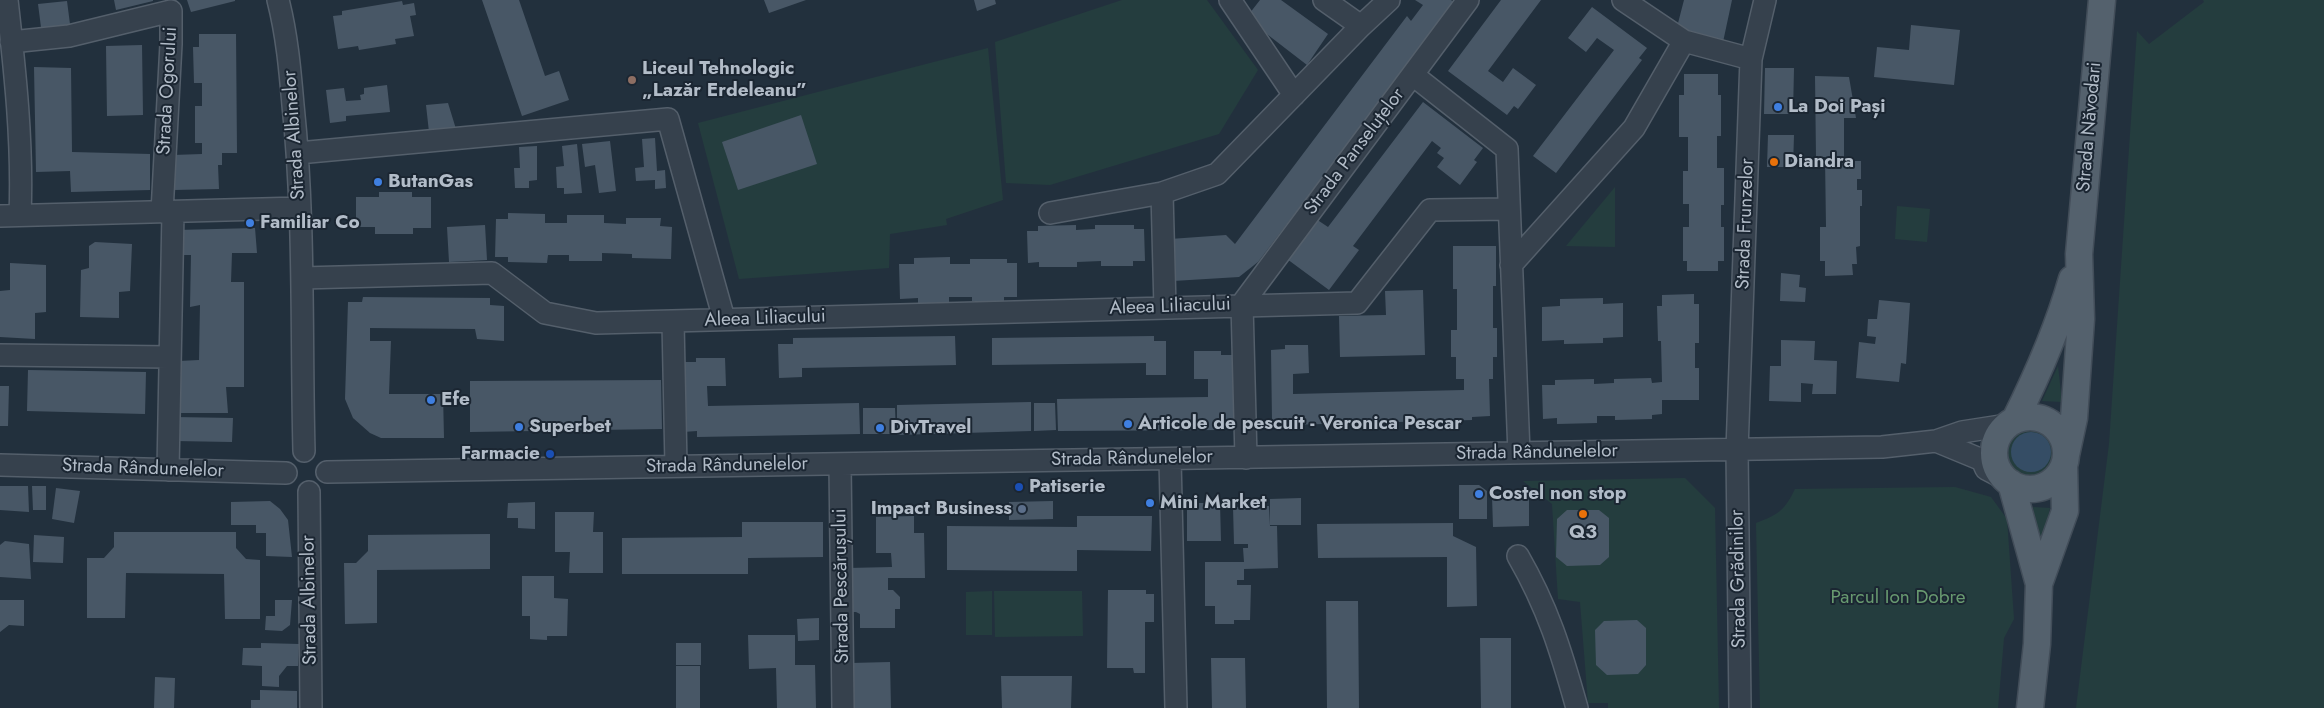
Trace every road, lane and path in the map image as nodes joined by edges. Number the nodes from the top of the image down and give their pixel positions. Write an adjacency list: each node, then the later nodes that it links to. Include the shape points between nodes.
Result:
1 (7, 0): 12 (street)
2 (278, 0): 16 (street, Strada Albinelor, via 289,56)
3 (1230, 0): 15 (street)
4 (1324, 0): 10 (street)
5 (1389, 0): 10 (street)
6 (1623, 0): 11 (street)
7 (1765, 0): 13 (street, Strada Frunzelor)
8 (2102, 0): 23 (main road, Strada Năvodari)
9 (1466, 1): 14 (street, Strada Panseluțelor)
10 (1361, 26): 15 (street)
11 (1684, 42): 13 (street); 24 (street, via 1634,128)
12 (12, 49): 20 (street, Strada Ogorului, via 171,12); 22 (street, via 21,188)
13 (1752, 59): 34 (street, Strada Frunzelor)
14 (1413, 75): 19 (street, via 1507,149); 26 (street, Strada Panseluțelor)
15 (1294, 95): 17 (street, via 1217,174)
16 (298, 153): 18 (street, Strada Albinelor); 28 (street, via 668,119)
17 (1162, 193): 21 (street); 27 (street)
18 (300, 208): 20 (street); 25 (street, Strada Albinelor)
19 (1509, 209): 24 (street); 26 (street, Aleea Liliacului, via 1430,210 1356,303)
20 (168, 212): 22 (street); 31 (street)
21 (1050, 213)
22 (10, 215)
23 (2079, 254): 32 (main road, Strada Năvodari, via 2060,320 2035,380); 39 (main road, Strada Năvodari, via 2081,318 2074,418)
24 (1511, 265): 36 (street)
25 (302, 278): 29 (street, Aleea Liliacului, via 492,273 545,313 596,323); 35 (street, Strada Albinelor)
26 (1242, 304): 27 (street, Aleea Liliacului); 38 (street)
27 (1165, 308): 28 (street, Aleea Liliacului)
28 (724, 319): 29 (street, Aleea Liliacului)
29 (673, 322): 42 (street)
30 (0, 354): 31 (street)
31 (169, 357): 43 (street)
32 (2011, 422): 33 (street, Strada Rândunelelor); 39 (main road, via 2027,417 2051,423 2065,443); 46 (main road, via 1996,439 1994,450 1994,460)
33 (1936, 441): 34 (street, Strada Rândunelelor, via 1882,447); 46 (street, Strada Rândunelelor, via 1982,460 1986,469)
34 (1737, 450): 36 (street, Strada Rândunelelor); 54 (street, Strada Grădinilor)
35 (304, 451): 44 (street, via 323,458); 45 (street, via 293,456)
36 (1519, 453): 38 (street, Strada Rândunelelor)
37 (1170, 458): 38 (street, Strada Rândunelelor); 40 (street, Strada Rândunelelor); 52 (street)
38 (1246, 458)
39 (2065, 461): 46 (main road, via 2057,477 2047,485 2022,488); 49 (main road, Strada Năvodari, via 2065,511)
40 (840, 464): 42 (street, Strada Rândunelelor); 51 (street, Strada Pescărușului)
41 (0, 465): 43 (street, Strada Rândunelelor)
42 (676, 466): 44 (street, Strada Rândunelelor)
43 (168, 470): 45 (street, Strada Rândunelelor)
44 (327, 472): 47 (street, via 320,487)
45 (286, 473): 47 (street, via 296,489)
46 (2008, 481): 49 (main road, Strada Năvodari)
47 (309, 492): 50 (street, Strada Albinelor)
48 (1518, 556): 53 (street, via 1537,588 1555,632)
49 (2039, 584): 55 (main road, Strada Năvodari)
50 (311, 708)
51 (843, 708)
52 (1176, 708)
53 (1577, 708)
54 (1740, 708)
55 (2030, 708)

